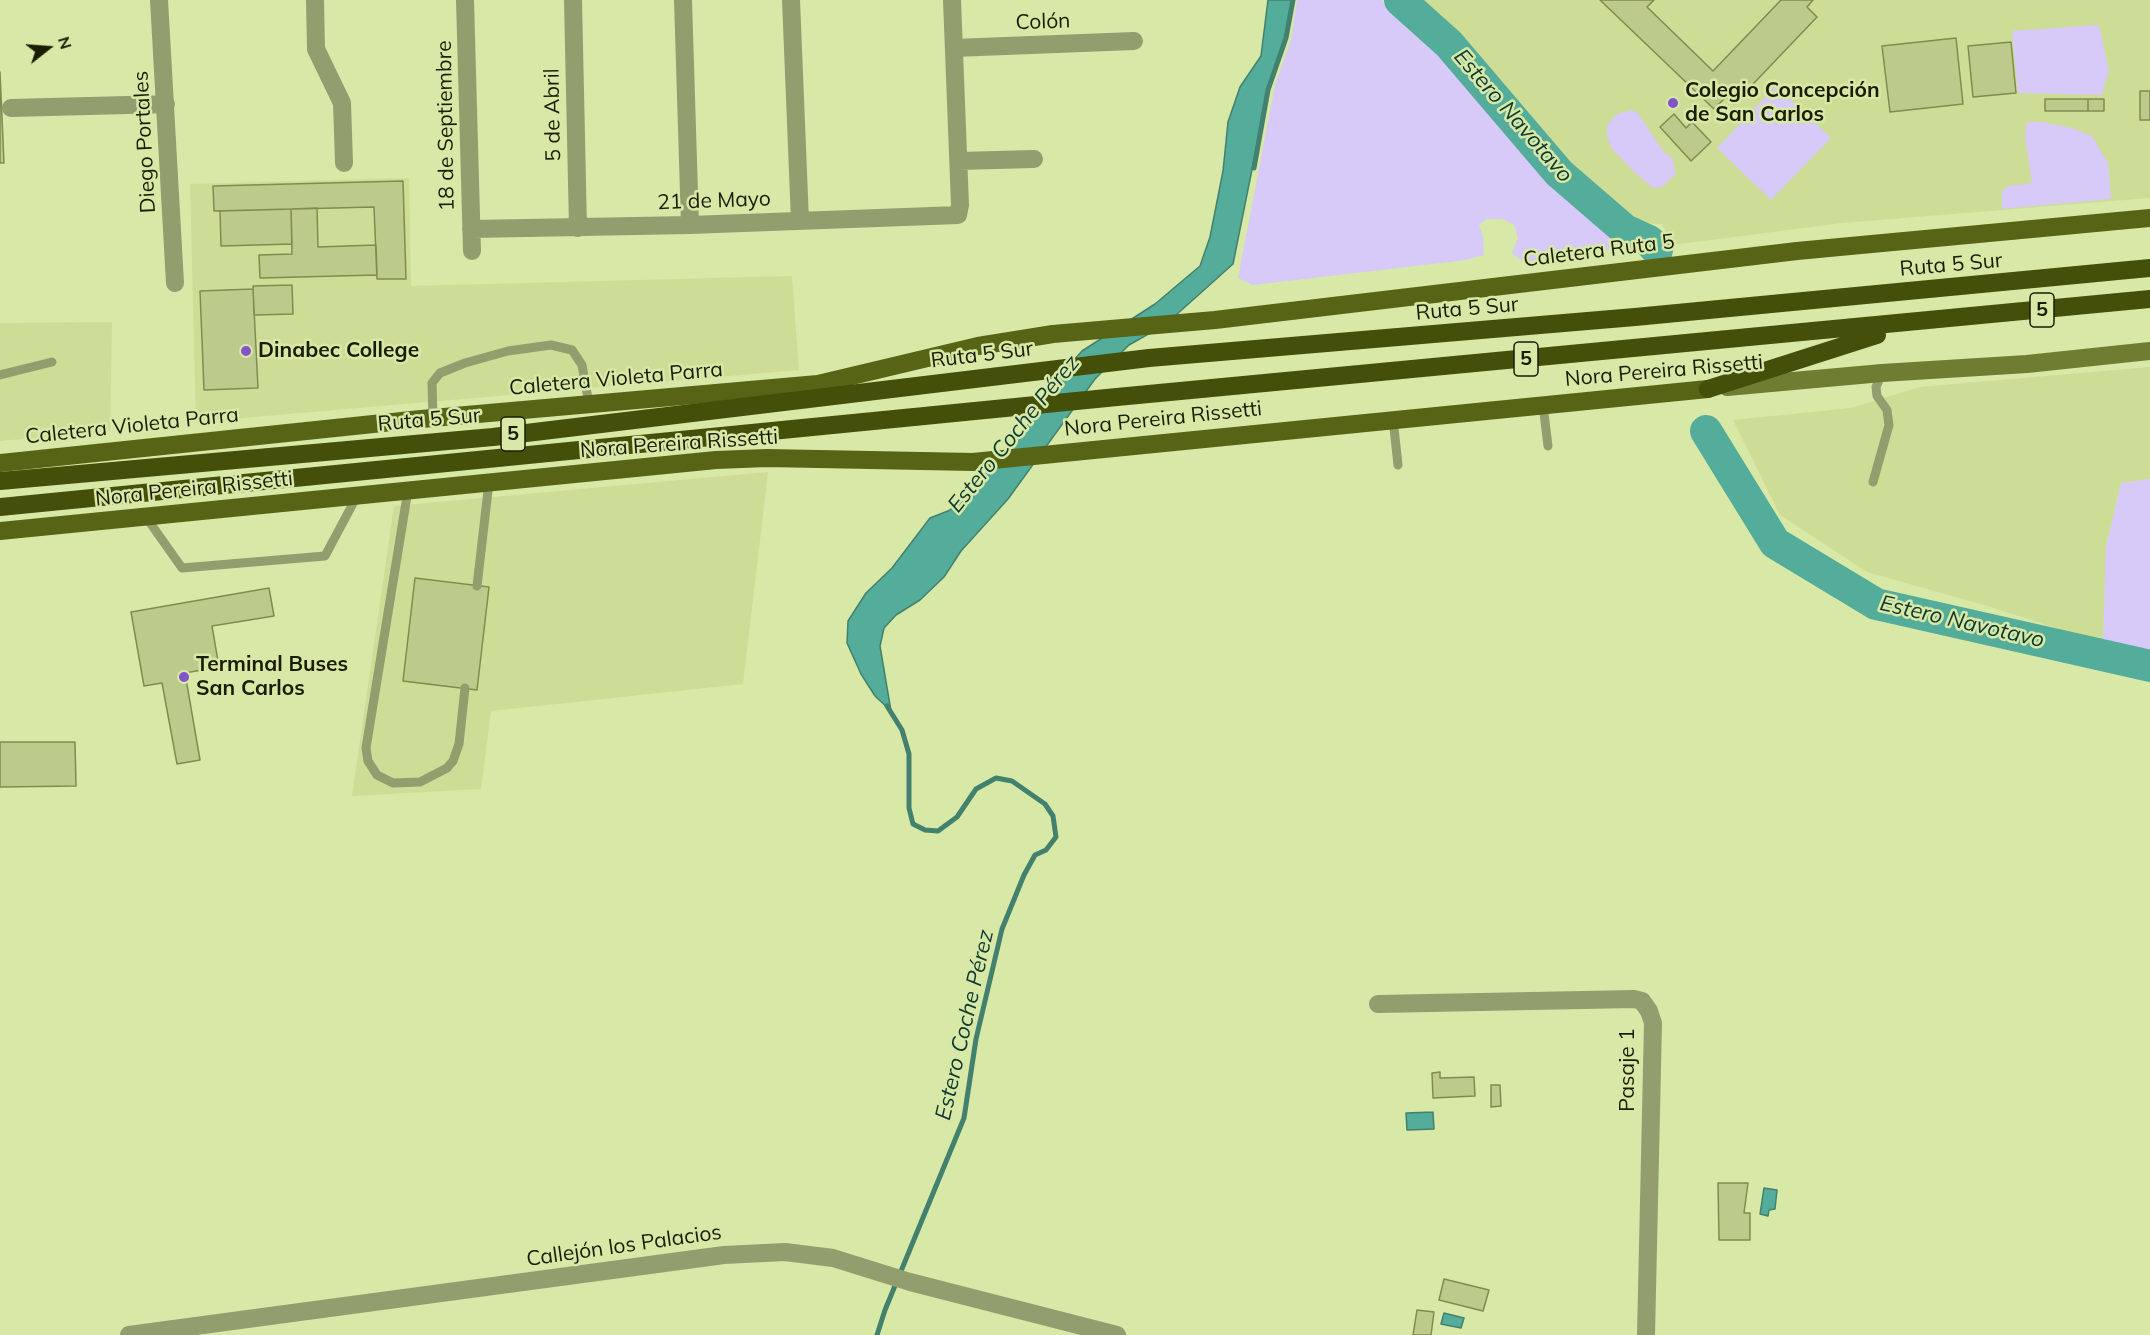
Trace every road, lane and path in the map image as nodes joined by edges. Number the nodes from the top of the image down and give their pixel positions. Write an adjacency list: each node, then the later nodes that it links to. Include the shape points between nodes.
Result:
1 (159, 0): 10 (street, Diego Portales)
2 (315, 0): 14 (street, via 316,49 342,103)
3 (465, 0): 19 (street, 18 de Septiembre)
4 (573, 0): 18 (street, 5 de Abril)
5 (683, 0): 17 (street)
6 (791, 0): 16 (street)
7 (952, 0): 9 (street)
8 (1134, 40): 9 (street, Colón)
9 (954, 48): 13 (street)
10 (166, 104): 11 (street); 22 (street, Diego Portales)
11 (11, 108)
12 (1034, 159): 13 (street)
13 (959, 161): 16 (street, 21 de Mayo, via 958,215)
14 (344, 163)
15 (2150, 218): 25 (main road, Caletera Ruta 5, via 1692,263 1215,320)
16 (801, 221): 17 (street, 21 de Mayo)
17 (690, 225): 18 (street, 21 de Mayo)
18 (578, 228): 19 (street, 21 de Mayo)
19 (471, 229): 20 (street, 18 de Septiembre)
20 (472, 251)
21 (2150, 268): 38 (highway, Ruta 5 Sur / 5, via 1149,358 493,436)
22 (175, 283)
23 (2150, 299): 24 (highway, 5)
24 (1934, 321): 30 (highway, via 1840,345); 43 (highway, 5, via 1704,340)
25 (1053, 334): 31 (main road, Caletera Violeta Parra, via 978,346 818,384)
26 (2150, 351): 28 (street, Nora Pereira Rissetti)
27 (52, 362): 29 (lane)
28 (1882, 373): 30 (street, Nora Pereira Rissetti); 40 (lane, via 1877,396 1887,410 1889,425)
29 (0, 375)
30 (1708, 389): 32 (main road, Nora Pereira Rissetti)
31 (589, 404): 33 (main road, Caletera Violeta Parra); 33 (lane, via 582,365 572,350 551,345 508,351 440,373 432,383)
32 (1543, 405): 34 (main road, Nora Pereira Rissetti); 35 (lane)
33 (433, 418): 36 (main road, Caletera Violeta Parra)
34 (1393, 419): 37 (lane); 39 (main road, Nora Pereira Rissetti, via 973,462 736,459)
35 (1548, 446)
36 (0, 463)
37 (1398, 465)
38 (0, 482)
39 (489, 482): 41 (main road, Nora Pereira Rissetti); 46 (lane)
40 (1873, 482)
41 (408, 490): 42 (main road, Nora Pereira Rissetti); 47 (lane, via 366,748 368,761 377,775 393,783 420,782 447,768 459,744)
42 (358, 495): 44 (main road, Nora Pereira Rissetti); 44 (lane, via 325,556 182,568)
43 (0, 507)
44 (146, 517): 45 (main road, Nora Pereira Rissetti)
45 (0, 531)
46 (477, 586)
47 (465, 688)
48 (1378, 1004): 52 (street, Pasaje 1, via 1642,1001 1653,1023)
49 (1052, 1326): 50 (street, Callejón los Palacios, via 833,1258 751,1252); 51 (street, Callejón los Palacios)
50 (129, 1335)
51 (1117, 1335)
52 (1646, 1335)

